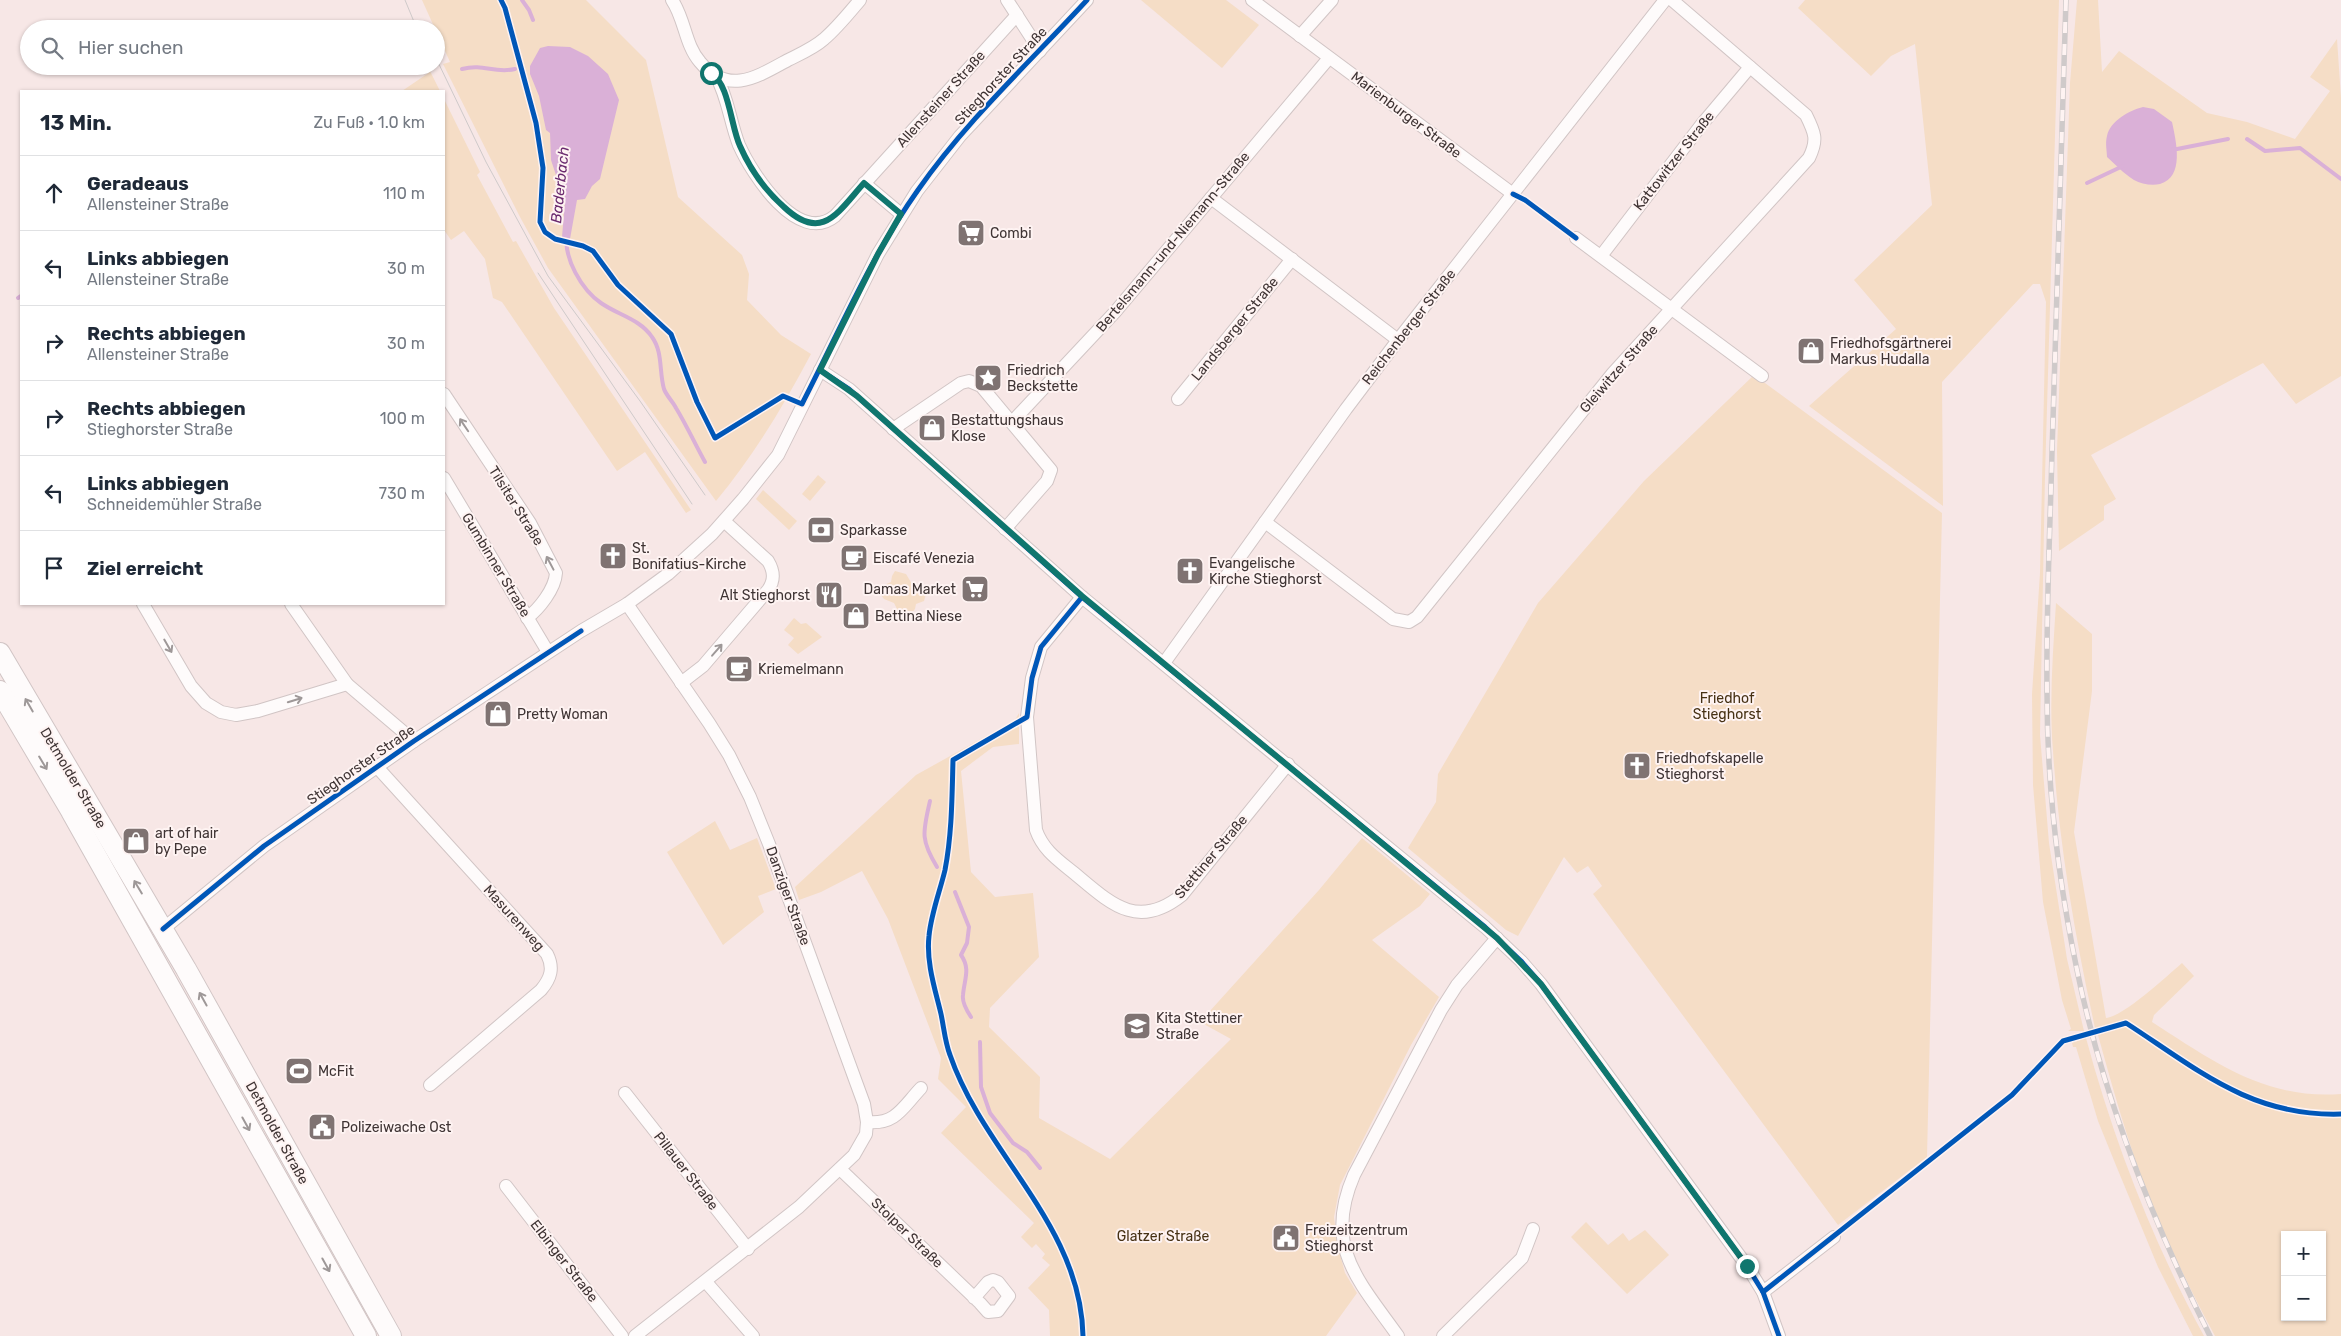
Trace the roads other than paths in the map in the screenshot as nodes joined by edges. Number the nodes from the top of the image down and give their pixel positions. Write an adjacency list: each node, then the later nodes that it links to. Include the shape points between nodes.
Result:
1 (672, 0): 14 (street, Allensteiner Straße, via 681,15 694,53)
2 (860, 0): 15 (street, via 820,43)
3 (1007, 0): 9 (street)
4 (1087, 0): 11 (street, Stieghorster Straße)
5 (1252, 0): 10 (street, Marienburger Straße)
6 (1332, 0): 10 (street)
7 (1665, 0): 18 (street, Reichenberger Straße)
8 (1672, 0): 13 (street, Gleiwitzer Straße)
9 (1017, 15): 11 (street); 17 (street, Allensteiner Straße)
10 (1300, 36): 12 (street, Marienburger Straße)
11 (1040, 51): 20 (street, Stieghorster Straße, via 955,142)
12 (1329, 58): 18 (street, Marienburger Straße); 19 (street, Bertelsmann-und-Niemann-Straße)
13 (1750, 67): 22 (street, Kattowitzer Straße); 24 (street, Gleiwitzer Straße, via 1806,115 1816,144 1808,158)
14 (716, 76): 15 (street); 16 (street, Allensteiner Straße)
15 (745, 82): 16 (street, via 732,97)
16 (729, 110): 17 (street, Allensteiner Straße, via 739,144 754,172 775,199 804,222 826,223)
17 (864, 183): 20 (street)
18 (1513, 194): 25 (street, Reichenberger Straße)
19 (1211, 198): 23 (street); 30 (street, Bertelsmann-und-Niemann-Straße, via 1109,318)
20 (901, 214): 26 (street, Stieghorster Straße)
21 (1576, 238): 22 (street)
22 (1600, 256): 24 (street)
23 (1292, 259): 25 (street); 29 (street, Landsberger Straße)
24 (1673, 309): 27 (street); 34 (street, Gleiwitzer Straße, via 1613,373 1424,610 1409,622 1393,619)
25 (1398, 340): 34 (street, Reichenberger Straße)
26 (820, 370): 31 (street, via 848,389); 33 (street, Stieghorster Straße, via 782,447)
27 (1762, 376)
28 (445, 396): 40 (street, Tilsiter Straße, one-way to 28, via 535,612 556,573 530,523)
29 (1178, 399)
30 (1012, 422): 31 (street, via 981,386 968,381 957,385); 35 (street, via 1051,470 1047,481)
31 (893, 430): 35 (street)
32 (445, 480): 40 (street, Gumbinner Straße)
33 (724, 521): 37 (street, Stieghorster Straße, via 683,562); 44 (street, one-way to 33, via 703,666 773,581 768,561)
34 (1265, 522): 43 (street, Reichenberger Straße)
35 (1005, 529): 36 (street)
36 (1082, 596): 43 (street); 48 (street, Stettiner Straße, via 1046,640 1038,655 1027,709 1028,752 1038,838 1047,851 1108,901 1122,909 1140,912 1160,909 1173,902)
37 (627, 604): 41 (street, Stieghorster Straße); 44 (street, Danziger Straße)
38 (144, 605): 45 (street, one-way to 45, via 191,686 206,703 222,712 236,715 258,711)
39 (292, 605): 45 (street)
40 (527, 618): 41 (street, Gumbinner Straße)
41 (548, 652): 47 (street, Stieghorster Straße)
42 (0, 653): 50 (main road, Detmolder Straße, one-way to 42)
43 (1164, 663): 48 (street)
44 (681, 683): 58 (street, Danziger Straße, via 729,755 750,797 864,1104)
45 (347, 684): 47 (street)
46 (0, 691): 52 (main road, Detmolder Straße, one-way to 52)
47 (414, 741): 49 (street, Stieghorster Straße)
48 (1288, 764): 51 (street)
49 (377, 767): 50 (street, Stieghorster Straße, via 264,846); 55 (street, Masurenweg, via 551,962 548,981 541,990)
50 (163, 929): 52 (main road); 53 (main road, Detmolder Straße, one-way to 50)
51 (1497, 938): 65 (street, via 1541,984); 72 (street, via 1457,985 1441,1010 1354,1175 1346,1197 1342,1229 1347,1259)
52 (144, 941): 54 (main road, Detmolder Straße)
53 (242, 1070): 54 (main road); 68 (main road, Detmolder Straße)
54 (222, 1081): 67 (main road, Detmolder Straße, one-way to 67)
55 (430, 1086)
56 (921, 1088): 58 (street, via 890,1121)
57 (625, 1093): 63 (street, Pillauer Straße)
58 (867, 1122): 59 (street, Danziger Straße, via 861,1145)
59 (840, 1169): 63 (street, Danziger Straße); 66 (street, Stolper Straße)
60 (506, 1186): 69 (street, Elbinger Straße)
61 (1533, 1229): 73 (street, via 1522,1258)
62 (1834, 1237): 65 (street)
63 (748, 1249): 64 (street, Danziger Straße)
64 (706, 1282): 70 (street, Danziger Straße); 71 (street)
65 (1763, 1292): 74 (street)
66 (974, 1298)
67 (366, 1336)
68 (391, 1336)
69 (622, 1336)
70 (635, 1336)
71 (753, 1336)
72 (1398, 1336)
73 (1443, 1336)
74 (1780, 1336)

